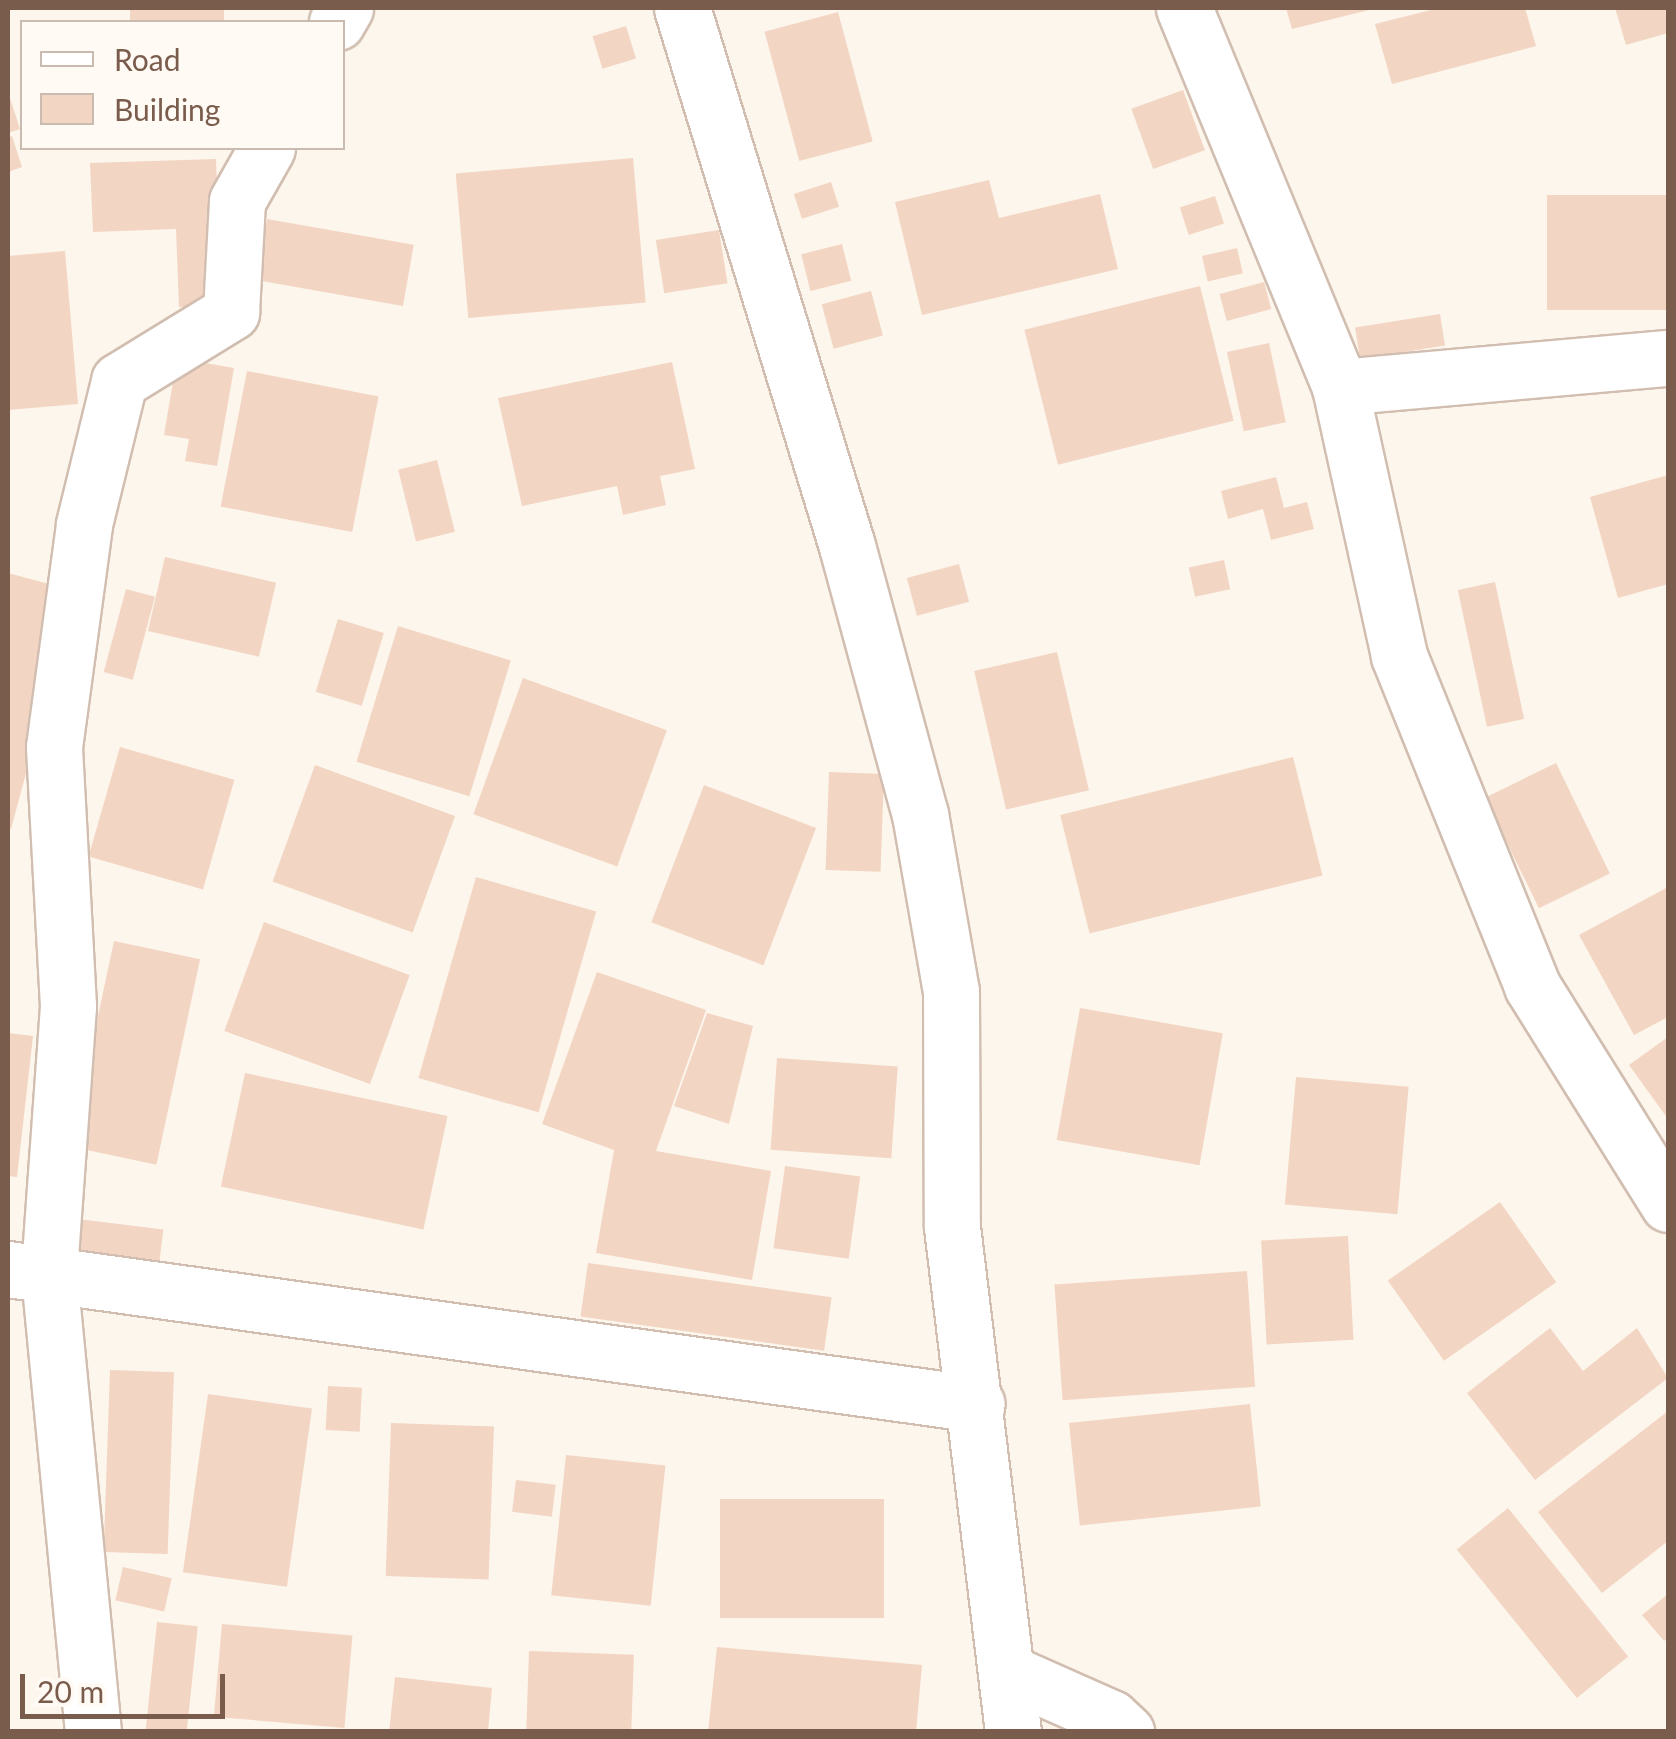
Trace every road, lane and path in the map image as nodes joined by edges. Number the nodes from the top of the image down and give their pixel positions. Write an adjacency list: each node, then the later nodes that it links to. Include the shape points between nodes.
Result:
1 (682, 8): 8 (street, via 848,546 920,814 951,991 952,1227)
2 (1184, 8): 5 (street)
3 (266, 150): 7 (street, via 237,201 230,312 118,381 84,524 54,747 68,1006)
4 (1668, 358): 5 (street)
5 (1340, 387): 6 (street, via 1399,656 1428,729 1532,986)
6 (1668, 1204)
7 (28, 1270): 8 (street); 10 (street)
8 (977, 1404): 9 (street)
9 (1007, 1672): 11 (street); 12 (street, via 1112,1718)
10 (92, 1732)
11 (1014, 1732)
12 (1126, 1732)

